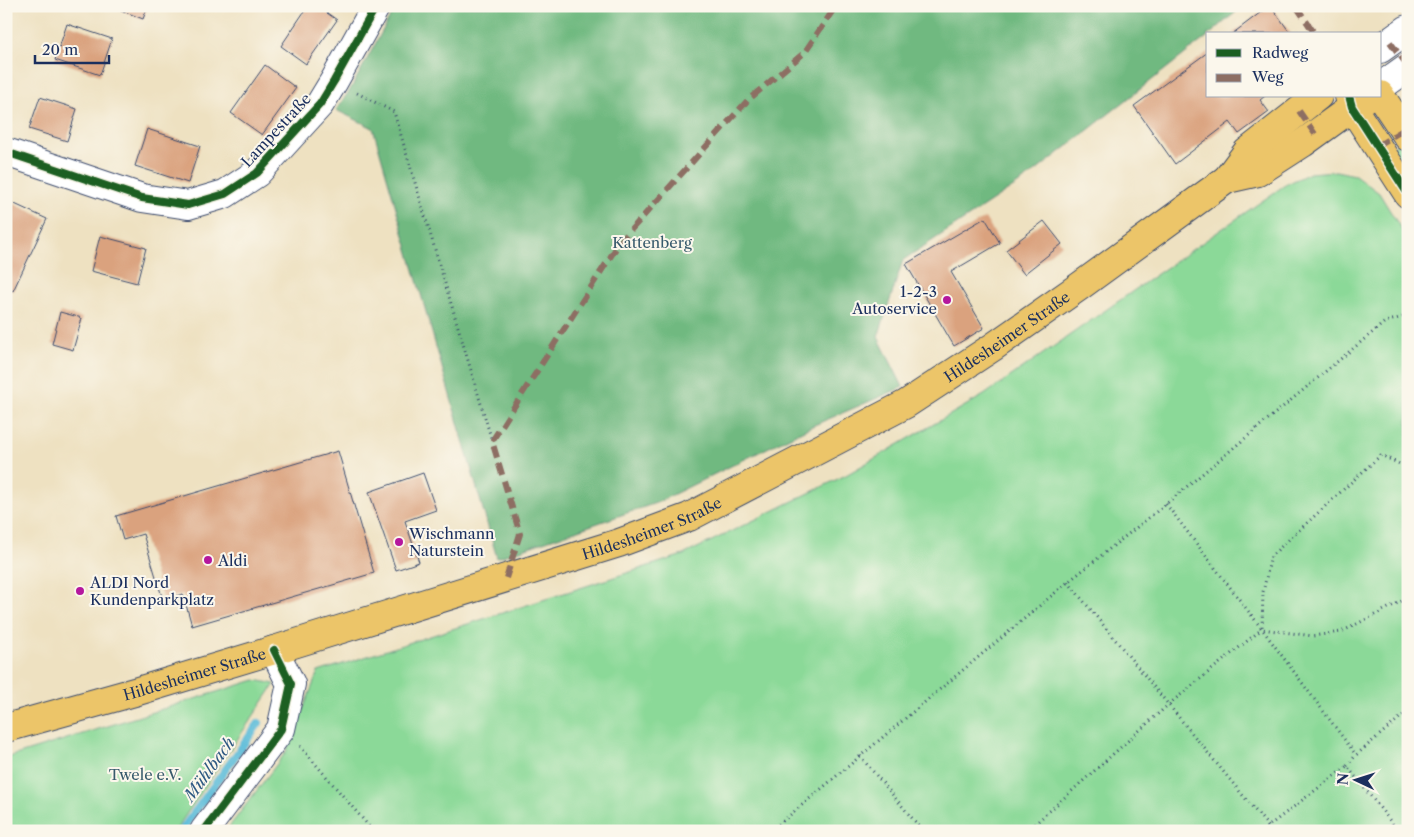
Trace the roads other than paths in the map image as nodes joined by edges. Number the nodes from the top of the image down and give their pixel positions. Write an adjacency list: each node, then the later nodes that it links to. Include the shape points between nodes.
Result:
1 (376, 6): 10 (street, Lampestraße, via 320,104 257,173 225,194 188,205 142,198)
2 (1408, 29): 3 (street)
3 (1382, 48)
4 (1408, 67): 5 (street)
5 (1382, 86)
6 (1316, 98): 11 (main road, Hildesheimer Straße, via 1248,152)
7 (1382, 98): 9 (main road)
8 (1356, 100): 11 (main road, Hildesheimer Straße, via 1303,143 1258,172); 12 (main road)
9 (1408, 138)
10 (6, 152)
11 (1227, 179): 13 (main road, Hildesheimer Straße, via 993,347 906,404 690,517 619,543)
12 (1408, 194)
13 (274, 650): 14 (main road, Hildesheimer Straße); 15 (street, via 291,684 281,730)
14 (6, 728)
15 (204, 831)

